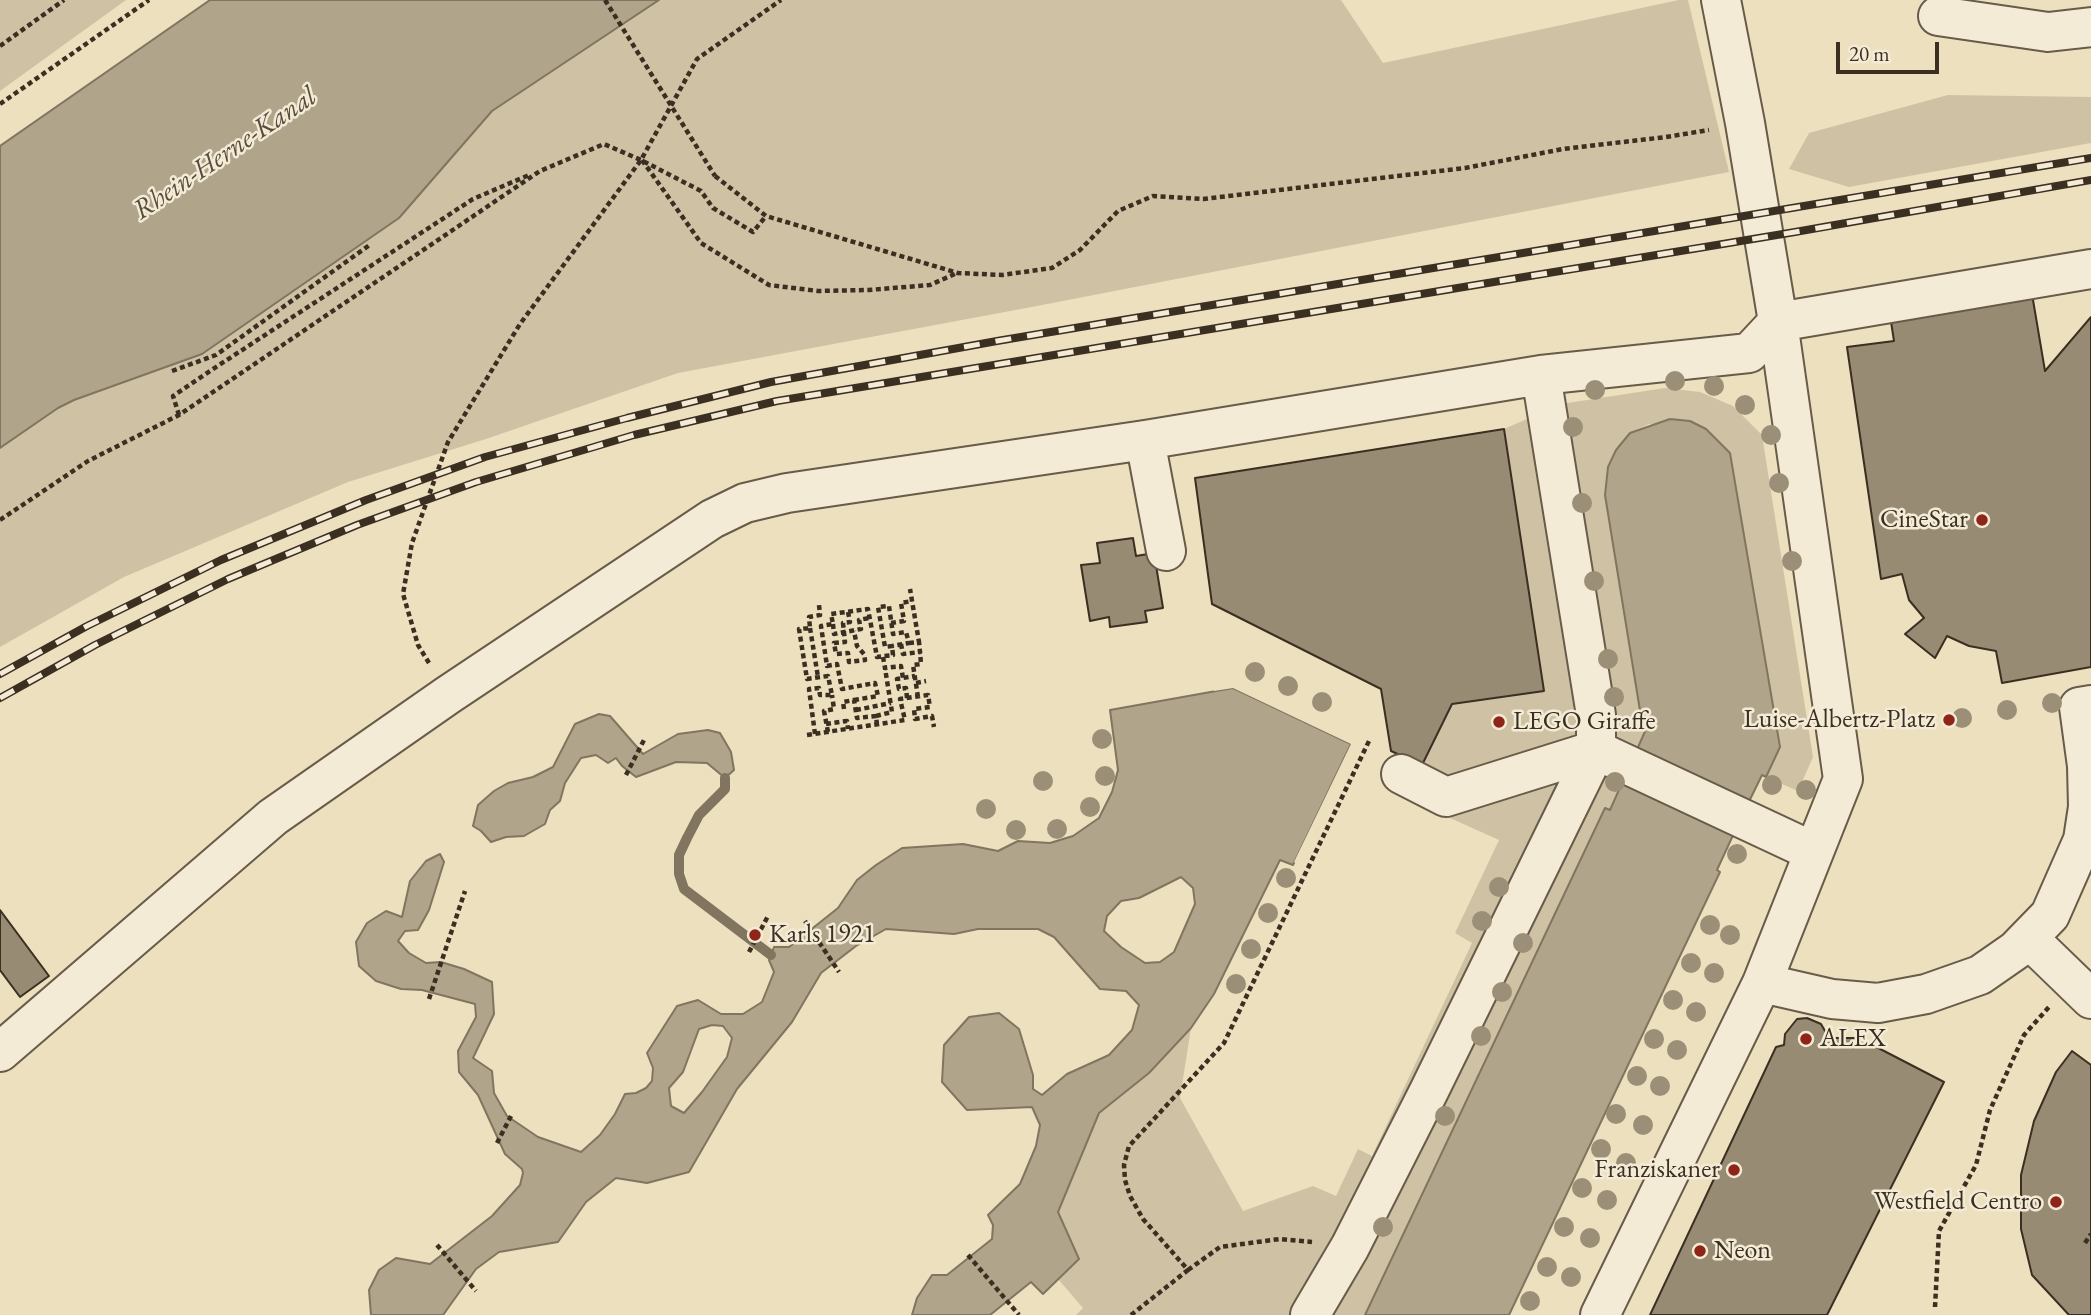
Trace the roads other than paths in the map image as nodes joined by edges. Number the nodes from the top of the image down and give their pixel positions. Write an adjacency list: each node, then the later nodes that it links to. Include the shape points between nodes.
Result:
1 (1721, 0): 5 (street)
2 (1938, 16): 3 (street, via 2048,32)
3 (2091, 27)
4 (2091, 269): 5 (street)
5 (1777, 322): 6 (street, via 1749,353); 12 (street, via 1843,779)
6 (1541, 375): 7 (street); 10 (street, via 1596,715)
7 (1145, 440): 8 (street); 16 (street, via 787,493 745,503 712,519 273,817)
8 (1166, 551)
9 (2091, 705): 13 (street, via 2079,707 2087,766 2083,840 2050,915)
10 (1596, 750): 11 (street, via 1446,797); 12 (street); 17 (street, via 1350,1247)
11 (1401, 774)
12 (1814, 852): 14 (street)
13 (2028, 938): 14 (street, via 1980,975 1926,994 1878,1003 1832,999); 15 (street)
14 (1762, 983): 18 (street)
15 (2081, 990)
16 (0, 1052)
17 (1310, 1315)
18 (1600, 1315)

